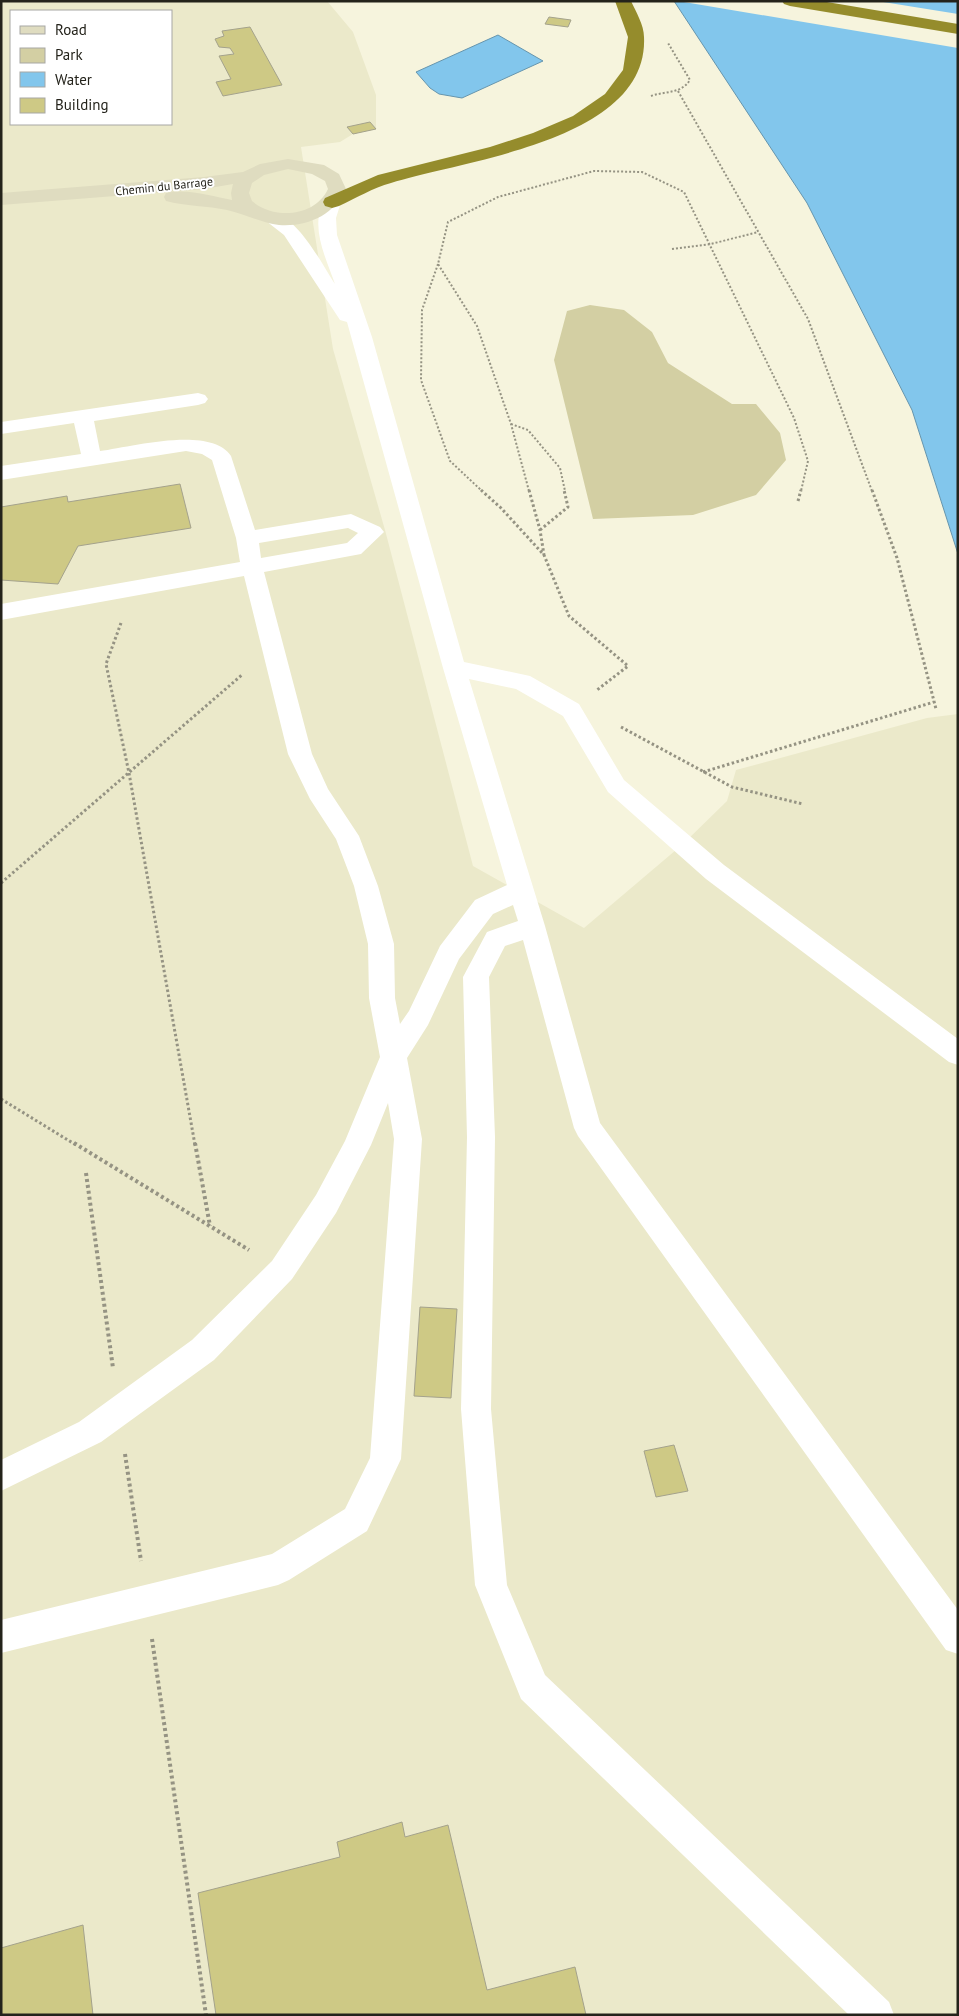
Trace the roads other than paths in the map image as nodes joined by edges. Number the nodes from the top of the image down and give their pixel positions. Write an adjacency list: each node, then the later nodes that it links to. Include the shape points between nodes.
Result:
1 (623, 1): 7 (highway, via 636,37 634,63 622,85 600,108 569,126 534,139 383,179)
2 (790, 1): 3 (highway)
3 (958, 29)
4 (251, 176): 5 (main road, Chemin du Barrage); 7 (main road, Chemin du Barrage, via 281,165 316,168 330,176 337,186); 8 (main road, via 240,189 240,196)
5 (76, 194): 6 (main road, Chemin du Barrage); 8 (main road, Chemin du Barrage, via 179,197)
6 (1, 199)
7 (332, 202): 9 (main road, Chemin du Barrage, via 312,214); 10 (lane, via 327,218 328,235)
8 (249, 209): 9 (main road, Chemin du Barrage)
9 (270, 217): 10 (lane, via 291,231)
10 (362, 337): 16 (lane)
11 (198, 399): 12 (lane)
12 (84, 416): 13 (lane); 14 (lane)
13 (1, 428)
14 (92, 460): 15 (lane); 18 (lane, via 186,445 206,448 221,456)
15 (1, 473)
16 (414, 525): 17 (lane); 21 (lane)
17 (373, 532): 18 (lane, via 351,521); 19 (lane, via 353,549)
18 (247, 538): 19 (lane)
19 (252, 566): 20 (lane); 25 (lane, via 300,754 318,793 347,836 366,886 382,944 382,998)
20 (1, 612)
21 (454, 668): 22 (lane); 24 (lane, via 522,682 571,710 616,786 714,872)
22 (521, 890): 23 (lane); 25 (lane, via 484,906 449,953 419,1017)
23 (532, 926): 28 (lane, via 588,1128); 29 (lane, via 496,939 476,977 481,1137 476,1409 491,1585 532,1687)
24 (958, 1054)
25 (393, 1057): 26 (lane, via 357,1144 326,1204 282,1270 203,1350 90,1432); 27 (lane, via 408,1139 384,1459 356,1520 278,1569)
26 (1, 1476)
27 (1, 1637)
28 (958, 1638)
29 (876, 2015)

